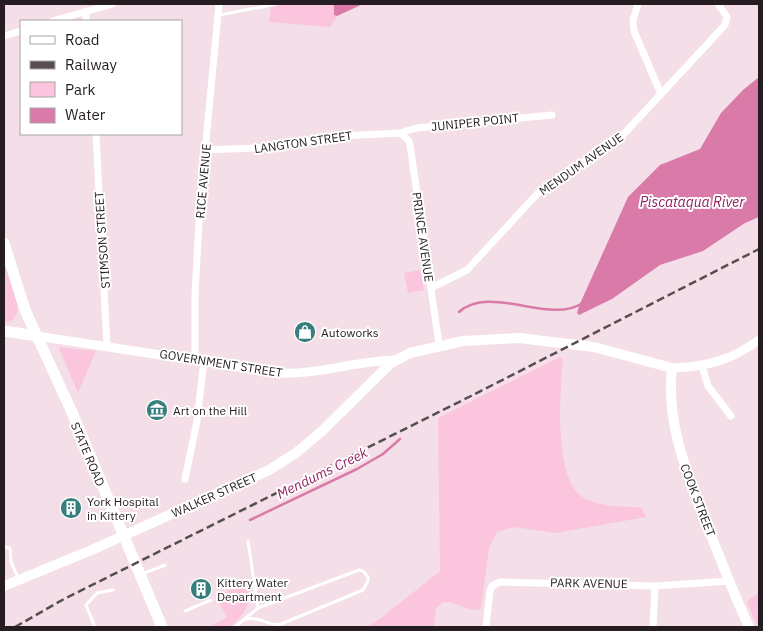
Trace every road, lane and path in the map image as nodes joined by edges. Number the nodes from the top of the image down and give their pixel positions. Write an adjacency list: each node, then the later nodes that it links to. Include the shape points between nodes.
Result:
1 (113, 4): 6 (street)
2 (218, 4): 7 (street, RICE AVENUE)
3 (277, 4): 7 (lane)
4 (638, 4): 12 (street, via 633,20 634,31)
5 (718, 4): 12 (street, MENDUM AVENUE, via 727,17 725,25)
6 (86, 11): 8 (street); 9 (street)
7 (218, 15): 16 (street, RICE AVENUE)
8 (55, 20)
9 (86, 20)
10 (20, 31): 11 (street)
11 (4, 36)
12 (661, 94): 18 (street, MENDUM AVENUE, via 625,133 538,193 468,270)
13 (552, 115): 14 (street, JUNIPER POINT, via 416,128)
14 (400, 133): 16 (street, LANGTON STREET, via 349,135 241,150); 18 (street, PRINCE AVENUE, via 410,145)
15 (96, 135): 23 (street, STIMSON STREET)
16 (206, 150): 24 (street, RICE AVENUE, via 195,295)
17 (4, 243): 20 (main road, STATE ROAD, via 25,310)
18 (431, 288): 22 (street, PRINCE AVENUE)
19 (4, 331): 20 (main road, GOVERNMENT STREET)
20 (37, 336): 23 (street, GOVERNMENT STREET); 30 (main road, STATE ROAD)
21 (759, 340): 26 (street, via 732,357)
22 (439, 344): 25 (main road, GOVERNMENT STREET); 27 (main road, GOVERNMENT STREET, via 499,337 565,342)
23 (107, 346): 24 (street, GOVERNMENT STREET)
24 (200, 360): 25 (street, GOVERNMENT STREET, via 299,374); 29 (street, RICE AVENUE, via 197,420)
25 (395, 360): 30 (main road, WALKER STREET, via 322,431 282,462 244,483)
26 (702, 366): 27 (street); 28 (street, via 708,386)
27 (672, 368): 36 (main road, COOK STREET, via 670,397 674,436)
28 (731, 416)
29 (185, 479)
30 (124, 536): 34 (main road, STATE ROAD); 35 (main road, WALKER STREET)
31 (248, 541): 41 (lane)
32 (4, 547): 35 (lane, via 10,548 11,562)
33 (165, 565): 34 (lane)
34 (140, 576): 45 (main road, STATE ROAD)
35 (19, 580): 37 (main road, WALKER STREET)
36 (728, 581): 38 (street, PARK AVENUE); 49 (main road, COOK STREET)
37 (4, 586)
38 (655, 586): 47 (street, PARK AVENUE, via 497,583 489,594); 48 (street)
39 (113, 590): 44 (lane, via 97,593 86,605)
40 (211, 600): 42 (lane)
41 (258, 608): 43 (lane); 43 (lane, via 359,570 368,577 363,590 281,624 259,618)
42 (185, 611)
43 (246, 619): 46 (lane)
44 (95, 627)
45 (162, 627)
46 (235, 627)
47 (486, 627)
48 (653, 627)
49 (749, 627)

